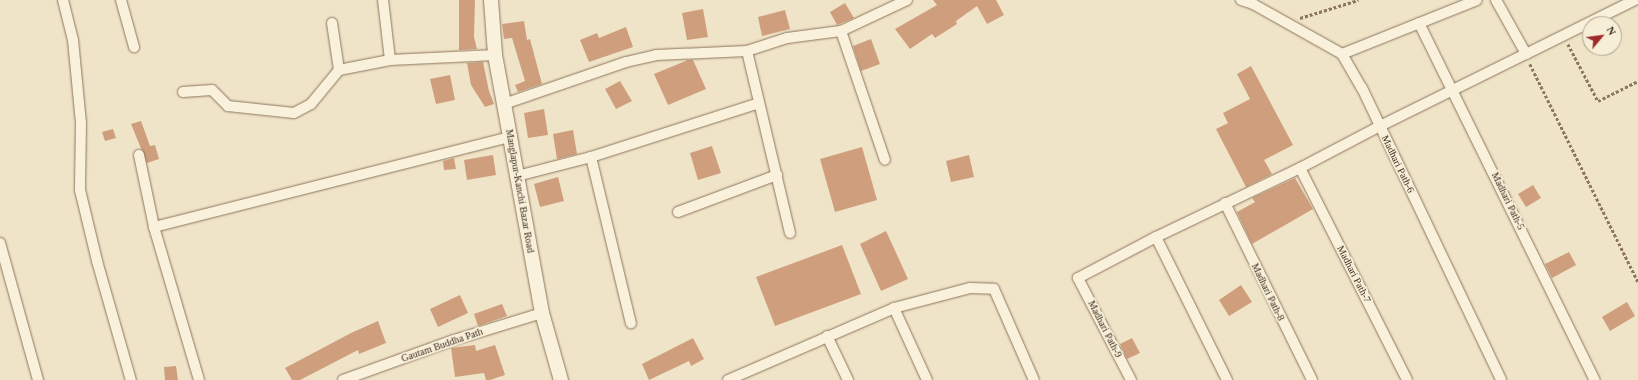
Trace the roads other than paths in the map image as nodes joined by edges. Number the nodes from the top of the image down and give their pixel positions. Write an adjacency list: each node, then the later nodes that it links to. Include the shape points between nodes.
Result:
1 (62, 0): 43 (street, via 73,40 82,123 80,190)
2 (121, 0): 13 (street)
3 (382, 0): 18 (street)
4 (491, 0): 17 (street, Manglapur-Kanchi Bazar Road)
5 (907, 0): 12 (street)
6 (1241, 0): 15 (street, via 1253,4)
7 (1477, 0): 11 (street)
8 (1496, 0): 16 (street)
9 (1634, 0): 16 (street)
10 (332, 23): 19 (street)
11 (1419, 23): 15 (street); 20 (street, Madhari Path-5)
12 (841, 31): 14 (street, via 787,38); 28 (street)
13 (134, 46)
14 (747, 52): 22 (street); 23 (street, via 656,55 626,62)
15 (1342, 54): 24 (street, Madhari Path-6)
16 (1526, 54): 20 (street)
17 (495, 55): 18 (street); 23 (street, Manglapur-Kanchi Bazar Road)
18 (390, 60): 19 (street)
19 (340, 70): 21 (street, via 311,104 294,113 228,106 212,90)
20 (1454, 89): 24 (street); 56 (street, Madhari Path-5)
21 (183, 92)
22 (759, 103): 27 (street); 30 (street)
23 (504, 104): 25 (street, Manglapur-Kanchi Bazar Road)
24 (1380, 126): 29 (street); 55 (street, Madhari Path-6)
25 (510, 137): 31 (street, Manglapur-Kanchi Bazar Road); 34 (street)
26 (139, 155): 34 (street)
27 (591, 157): 31 (street); 40 (street)
28 (886, 160)
29 (1300, 168): 32 (street); 54 (street, Madhari Path-7)
30 (777, 175): 33 (street); 35 (street)
31 (517, 176): 39 (street, Manglapur-Kanchi Bazar Road)
32 (1225, 203): 36 (street); 53 (street, Madhari Path-8)
33 (678, 212)
34 (154, 227): 44 (street)
35 (790, 233)
36 (1156, 237): 51 (street, Madhari Path-9, via 1078,278); 52 (street)
37 (0, 243): 42 (street)
38 (894, 308): 41 (street); 49 (street); 50 (street, via 970,288 994,289)
39 (542, 313): 45 (street, Gautam Buddha Path, via 454,340); 46 (street, Manglapur-Kanchi Bazar Road)
40 (631, 323)
41 (827, 336): 47 (street); 48 (street)
42 (38, 380)
43 (131, 380)
44 (199, 380)
45 (343, 380)
46 (561, 380)
47 (728, 380)
48 (848, 380)
49 (927, 380)
50 (1034, 380)
51 (1131, 380)
52 (1226, 380)
53 (1312, 380)
54 (1407, 380)
55 (1501, 380)
56 (1595, 380)

